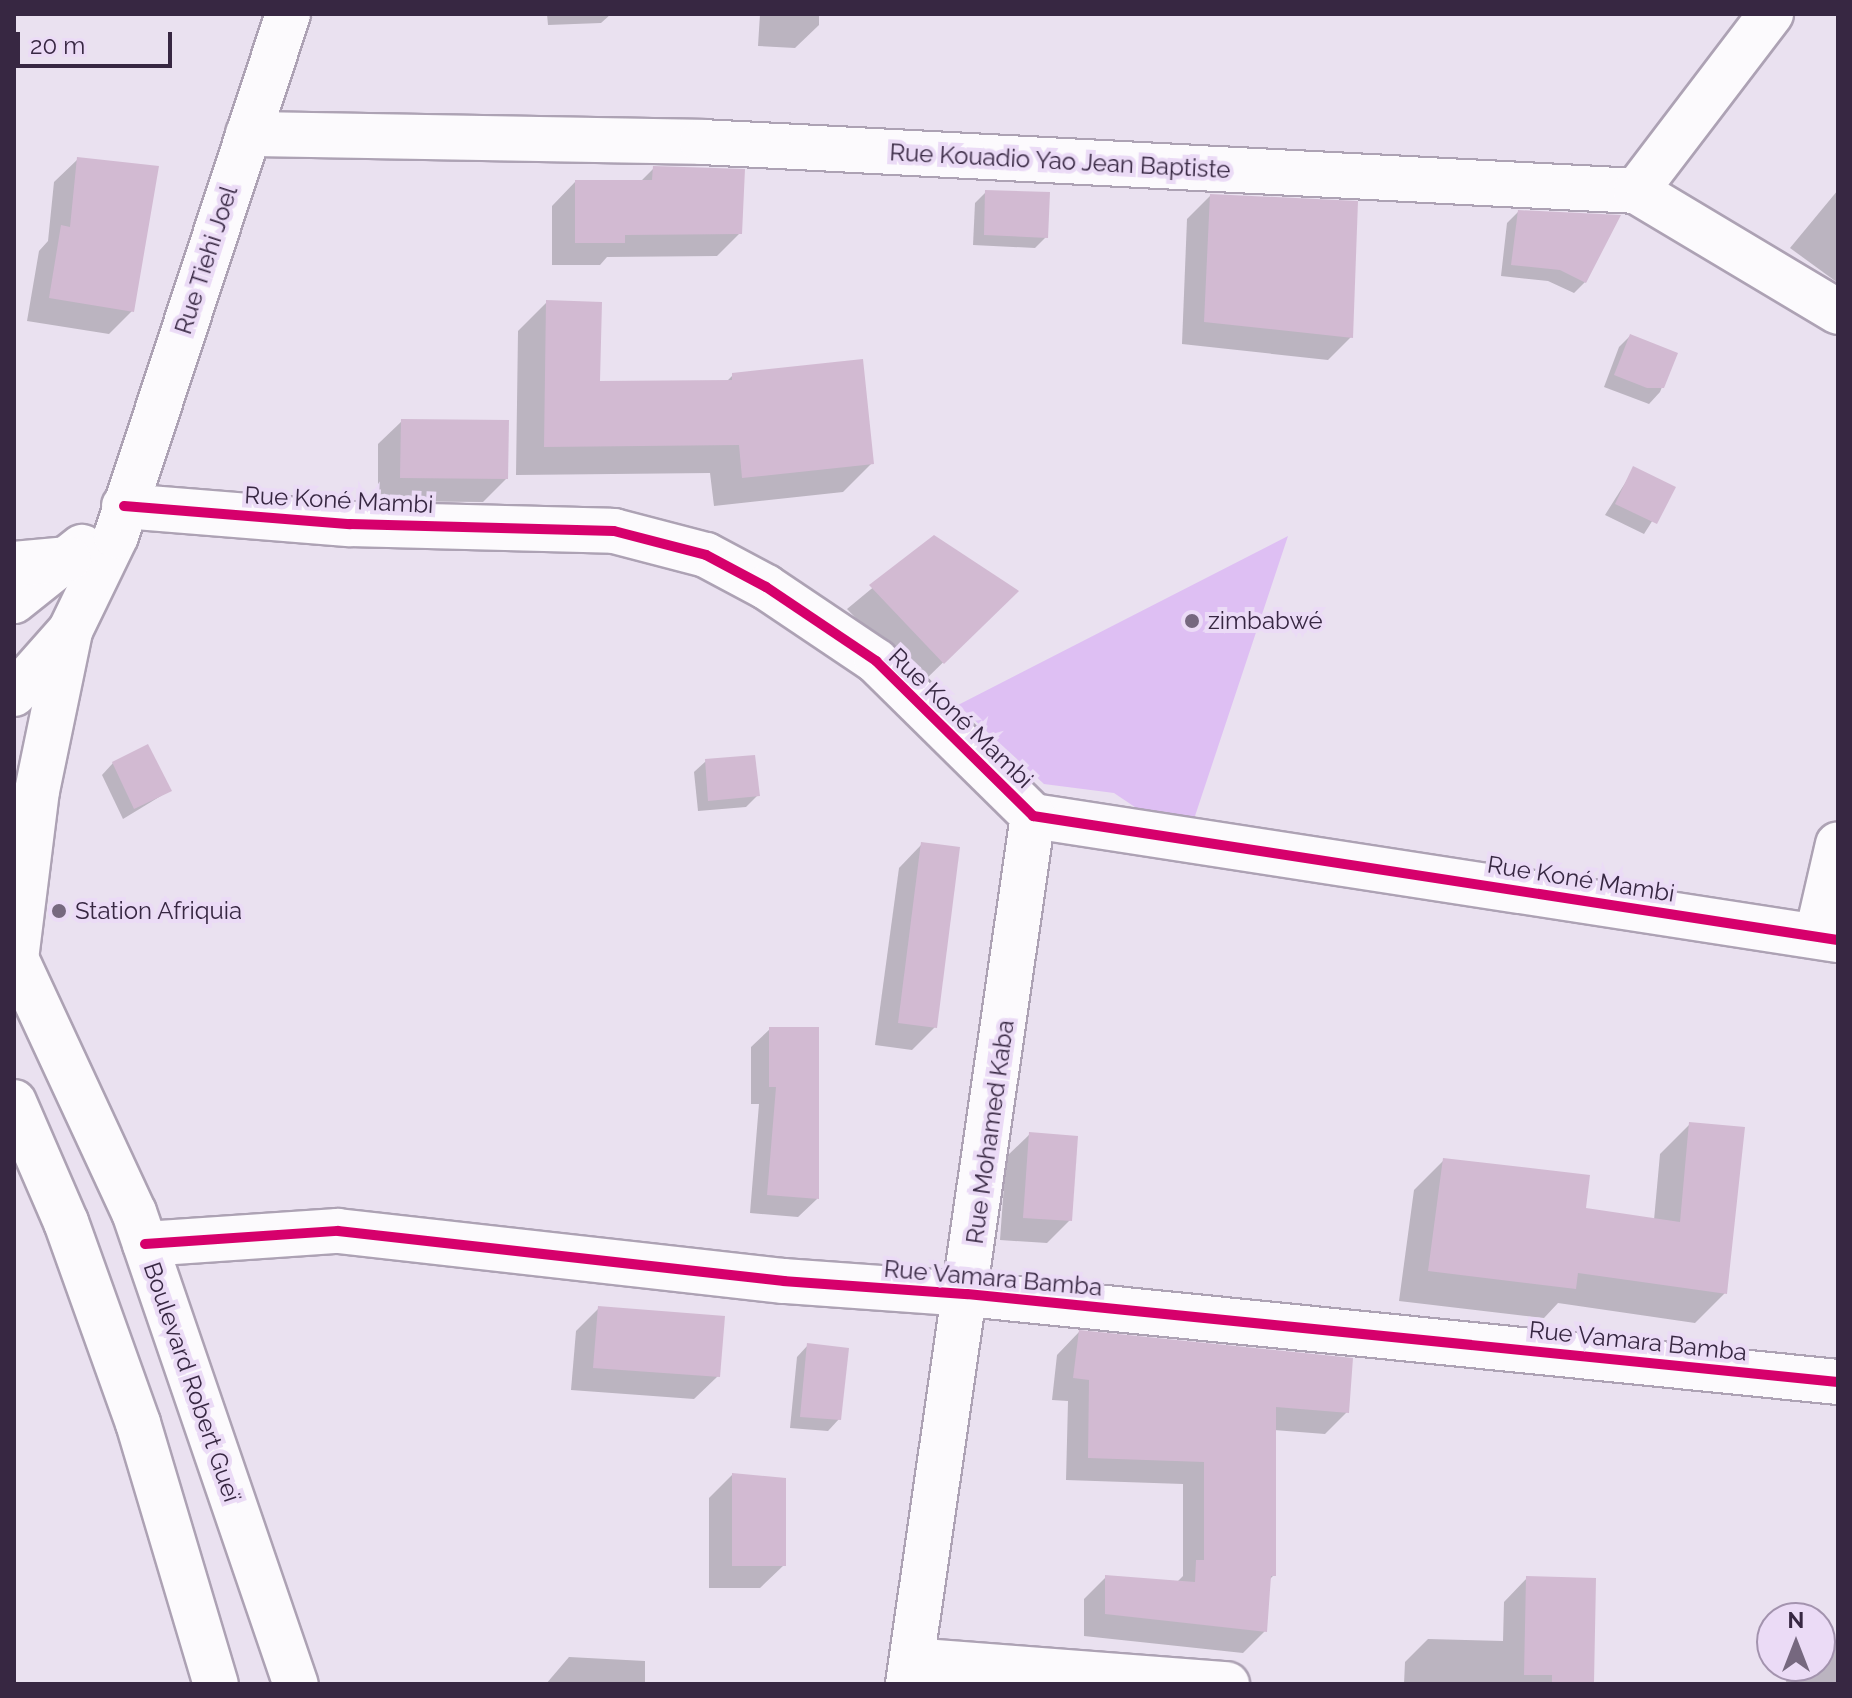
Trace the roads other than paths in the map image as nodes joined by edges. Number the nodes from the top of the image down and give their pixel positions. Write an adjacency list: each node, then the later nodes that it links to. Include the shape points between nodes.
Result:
1 (288, 14): 3 (street, Rue Tiehi Joel)
2 (1771, 14): 4 (street)
3 (248, 134): 4 (street, Rue Kouadio Yao Jean Baptiste, via 702,142); 6 (street, Rue Tiehi Joel)
4 (1636, 191): 5 (street, Rue Kouadio Yao Jean Baptiste)
5 (1838, 312)
6 (124, 506): 7 (street); 10 (street, Rue Tiehi Joel, via 105,563); 12 (street, Rue Koné Mambi, via 350,524 614,531 706,555 766,587 876,661)
7 (69, 559): 8 (street); 9 (street)
8 (14, 564)
9 (14, 601)
10 (70, 631): 11 (street); 15 (street, via 37,791)
11 (14, 694)
12 (1033, 816): 14 (street, Rue Koné Mambi); 18 (street, Rue Mohamed Kaba)
13 (1838, 844): 14 (street)
14 (1827, 938)
15 (15, 956): 17 (street, Boulevard Robert Gueï)
16 (14, 1102): 21 (street, via 66,1222 138,1423)
17 (145, 1244): 18 (street, Rue Vamara Bamba, via 338,1231 784,1281); 22 (street, Boulevard Robert Gueï)
18 (967, 1294): 19 (street, Rue Vamara Bamba); 20 (street, Rue Mohamed Kaba)
19 (1838, 1382)
20 (910, 1672): 23 (street)
21 (216, 1684)
22 (296, 1684)
23 (1227, 1684)

